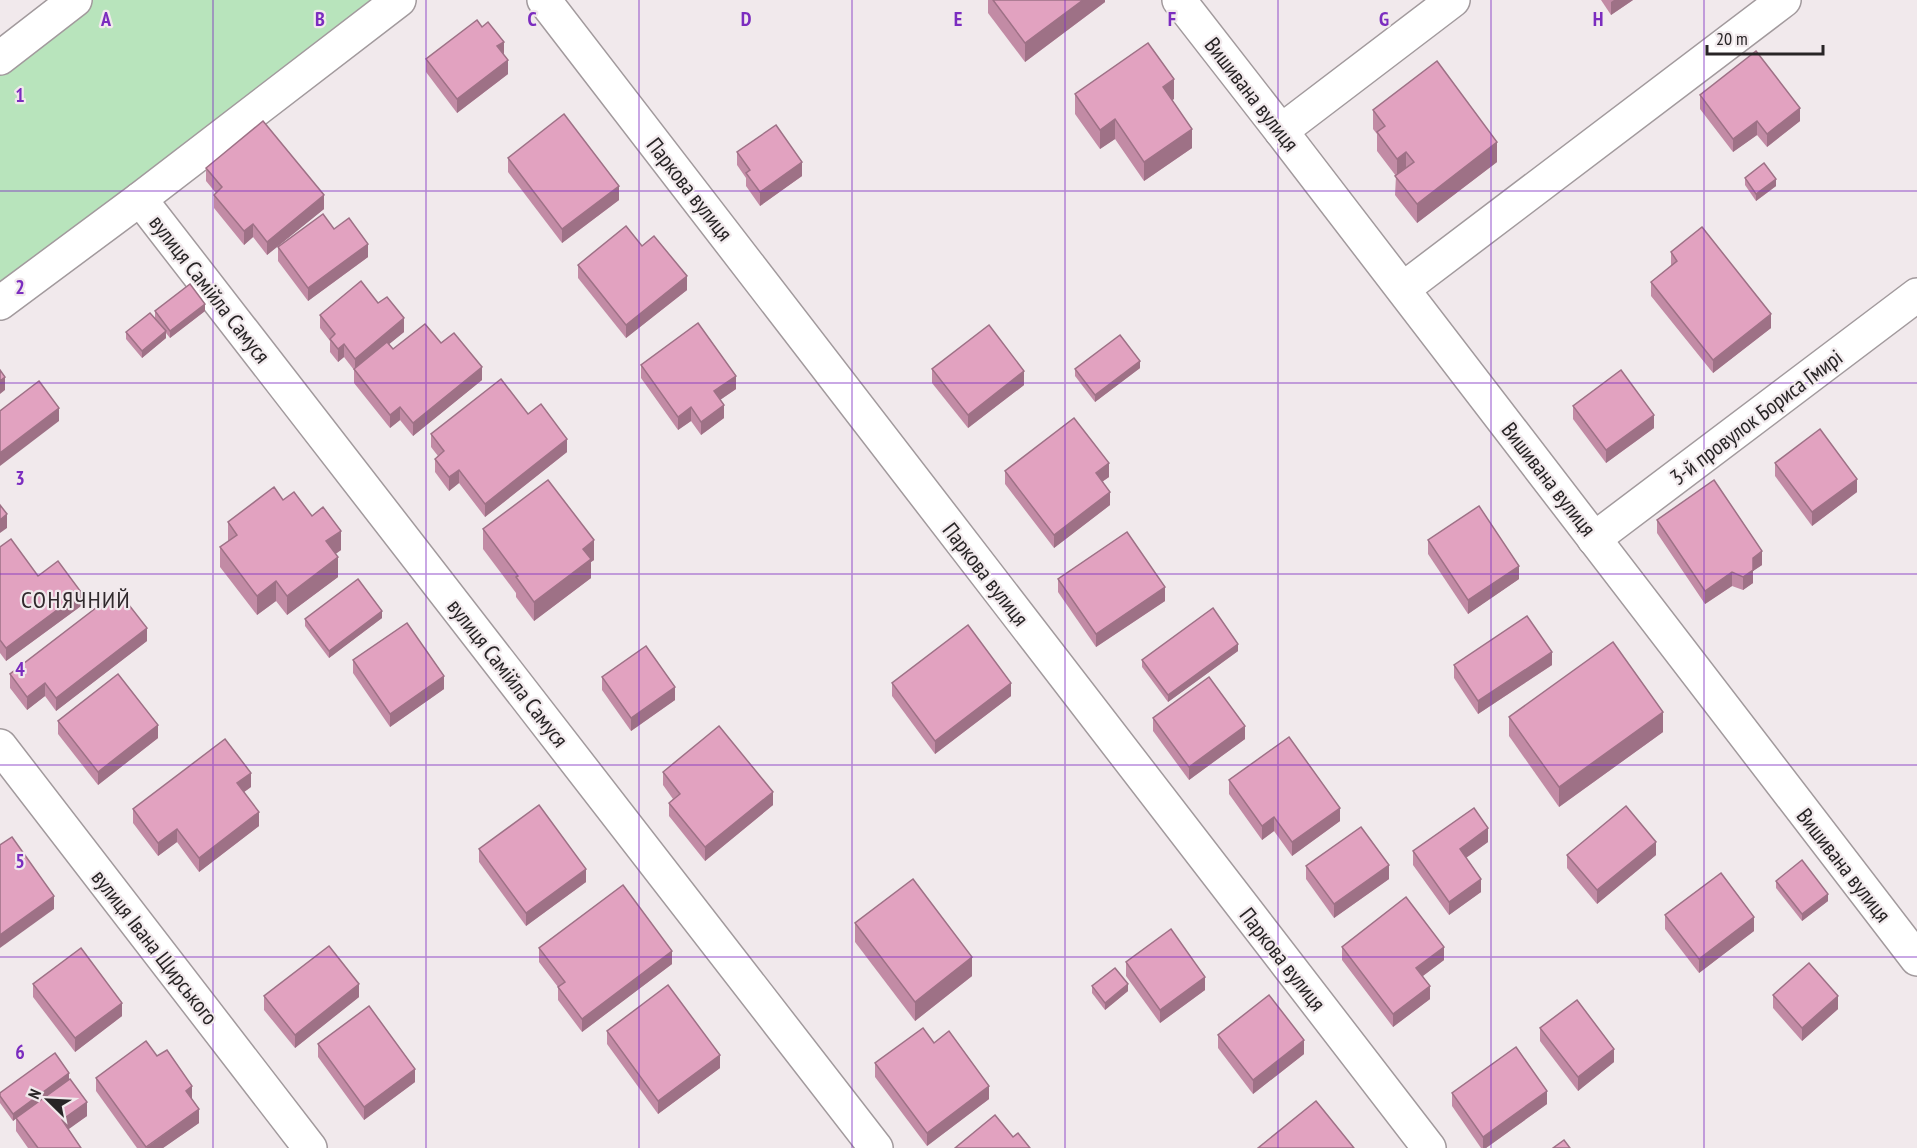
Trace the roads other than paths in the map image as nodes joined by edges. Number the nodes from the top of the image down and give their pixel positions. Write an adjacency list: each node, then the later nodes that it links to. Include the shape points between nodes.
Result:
1 (75, 0): 7 (street)
2 (399, 0): 9 (street)
3 (544, 0): 18 (street, Паркова вулиця)
4 (1179, 0): 8 (street, Вишивана вулиця)
5 (1453, 0): 8 (street)
6 (1784, 0): 10 (street)
7 (0, 58)
8 (1281, 131): 10 (street, Вишивана вулиця)
9 (140, 199): 12 (street); 17 (street, вулиця Самійла Самуся)
10 (1403, 290): 13 (street, Вишивана вулиця)
11 (1917, 295): 13 (street, 3-й провулок Бориса Гмирі)
12 (0, 303)
13 (1594, 538): 15 (street, Вишивана вулиця)
14 (0, 746): 16 (street, вулиця Івана Щирського)
15 (1917, 959)
16 (310, 1148)
17 (876, 1148)
18 (1429, 1148)

